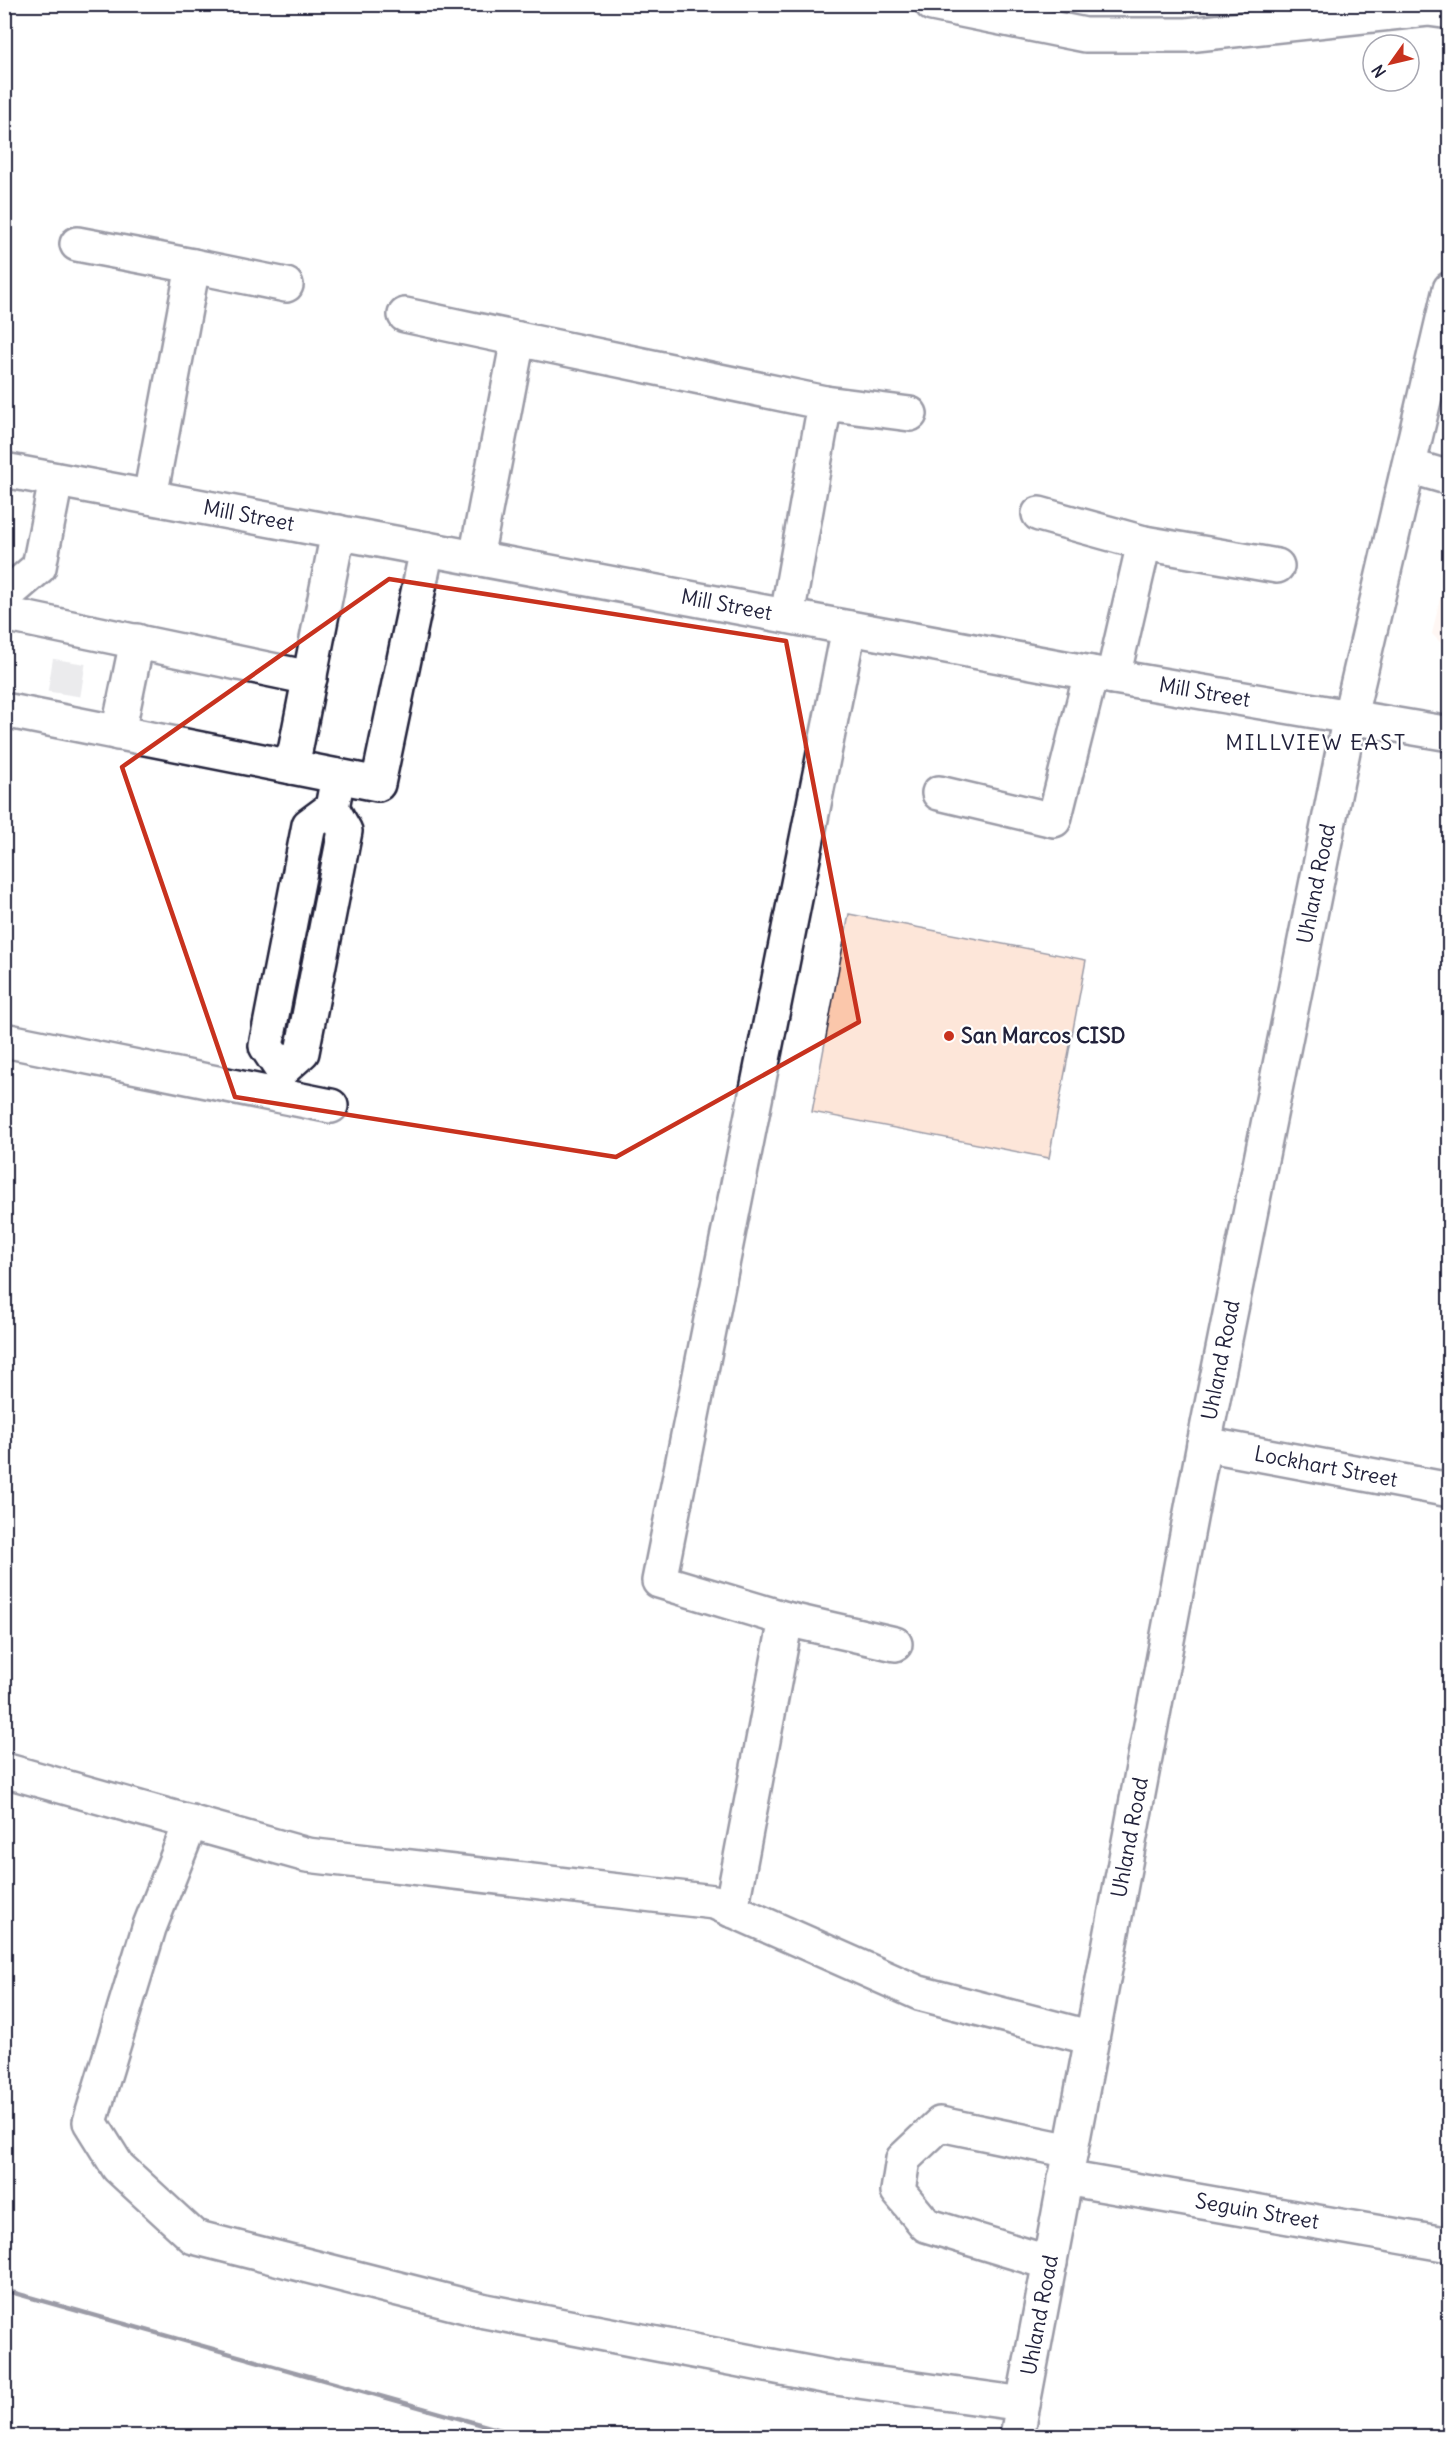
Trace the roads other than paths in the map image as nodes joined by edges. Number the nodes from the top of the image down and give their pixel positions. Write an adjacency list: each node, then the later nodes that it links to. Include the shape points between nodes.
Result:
1 (932, 4): 2 (street, via 1085,35 1187,35 1428,9)
2 (1449, 12)
3 (77, 244): 4 (street)
4 (193, 266): 5 (street); 15 (street)
5 (286, 285)
6 (1449, 289): 11 (street, Uhland Road)
7 (405, 315): 8 (street)
8 (518, 339): 9 (street); 20 (street)
9 (825, 403): 10 (street); 24 (street)
10 (910, 414)
11 (1409, 466): 13 (street); 30 (street, Uhland Road)
12 (4, 470): 14 (street, Mill Street)
13 (1449, 477)
14 (56, 480): 15 (street, Mill Street); 22 (street, via 39,567)
15 (150, 497): 17 (street, Mill Street)
16 (1040, 514): 18 (street)
17 (338, 532): 19 (street, Mill Street); 28 (street)
18 (1144, 543): 21 (street); 27 (street)
19 (427, 549): 20 (street, Mill Street); 34 (street, via 378,784)
20 (476, 558): 24 (street, Mill Street)
21 (1277, 566)
22 (4, 597)
23 (4, 614): 26 (street, via 74,636)
24 (787, 616): 25 (street, Mill Street)
25 (849, 628): 27 (street, Mill Street); 41 (street, via 659,1581)
26 (137, 641): 28 (street); 31 (street)
27 (1102, 675): 30 (street, Mill Street); 35 (street, via 1054,820)
28 (310, 678): 33 (street)
29 (4, 710): 31 (street, via 61,707)
30 (1350, 716): 32 (street, Mill Street); 39 (street, Uhland Road)
31 (118, 733): 33 (street)
32 (1449, 734)
33 (292, 767): 34 (street)
34 (338, 777): 37 (street, via 332,808 309,825 266,1046)
35 (939, 793)
36 (4, 1040): 37 (street)
37 (279, 1082): 38 (street)
38 (331, 1106)
39 (1204, 1444): 40 (street, Lockhart Street); 46 (street, Uhland Road)
40 (1449, 1490)
41 (786, 1619): 42 (street); 45 (street)
42 (896, 1644)
43 (4, 1770): 44 (street)
44 (191, 1822): 45 (street, via 307,1855 714,1902); 50 (street, via 149,1928 90,2122 118,2167 194,2237 485,2311 829,2378)
45 (731, 1910): 46 (street, via 920,1993)
46 (1092, 2038): 47 (street, Uhland Road)
47 (1068, 2164): 48 (street, Seguin Street); 49 (street, Uhland Road); 49 (street, Seguin Street, via 940,2124 903,2159 898,2191 926,2225)
48 (1449, 2245)
49 (1050, 2263): 50 (street, Uhland Road)
50 (1023, 2404): 51 (street, Uhland Road)
51 (1017, 2436)

